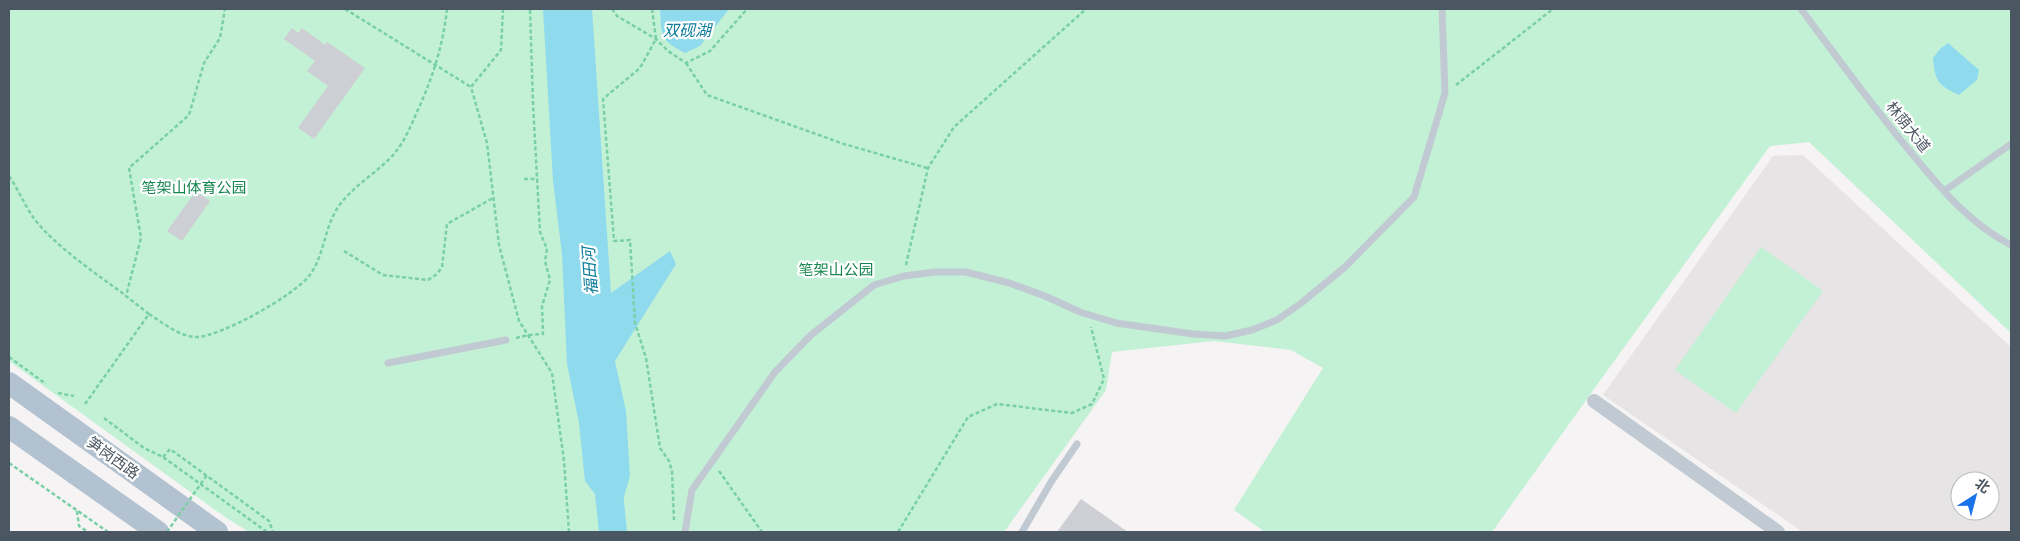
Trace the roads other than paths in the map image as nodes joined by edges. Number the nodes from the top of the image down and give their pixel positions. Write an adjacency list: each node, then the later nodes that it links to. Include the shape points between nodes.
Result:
1 (1442, 9): 14 (lane, via 1445,93 1414,197 1345,267 1277,320 1225,336 1193,334 1116,323 1009,283 966,272 904,276 874,285 811,335 775,372 692,490)
2 (1801, 9): 4 (lane, 林荫大道)
3 (2011, 144): 4 (lane)
4 (1944, 192): 5 (lane, 林荫大道, via 1973,219)
5 (2011, 245)
6 (506, 340): 7 (lane)
7 (388, 363)
8 (9, 383): 13 (main road, 笋岗西路)
9 (1594, 401): 16 (street)
10 (9, 427): 12 (main road)
11 (1077, 444): 15 (lane)
12 (158, 532)
13 (217, 532)
14 (685, 532)
15 (1022, 532)
16 (1778, 532)

